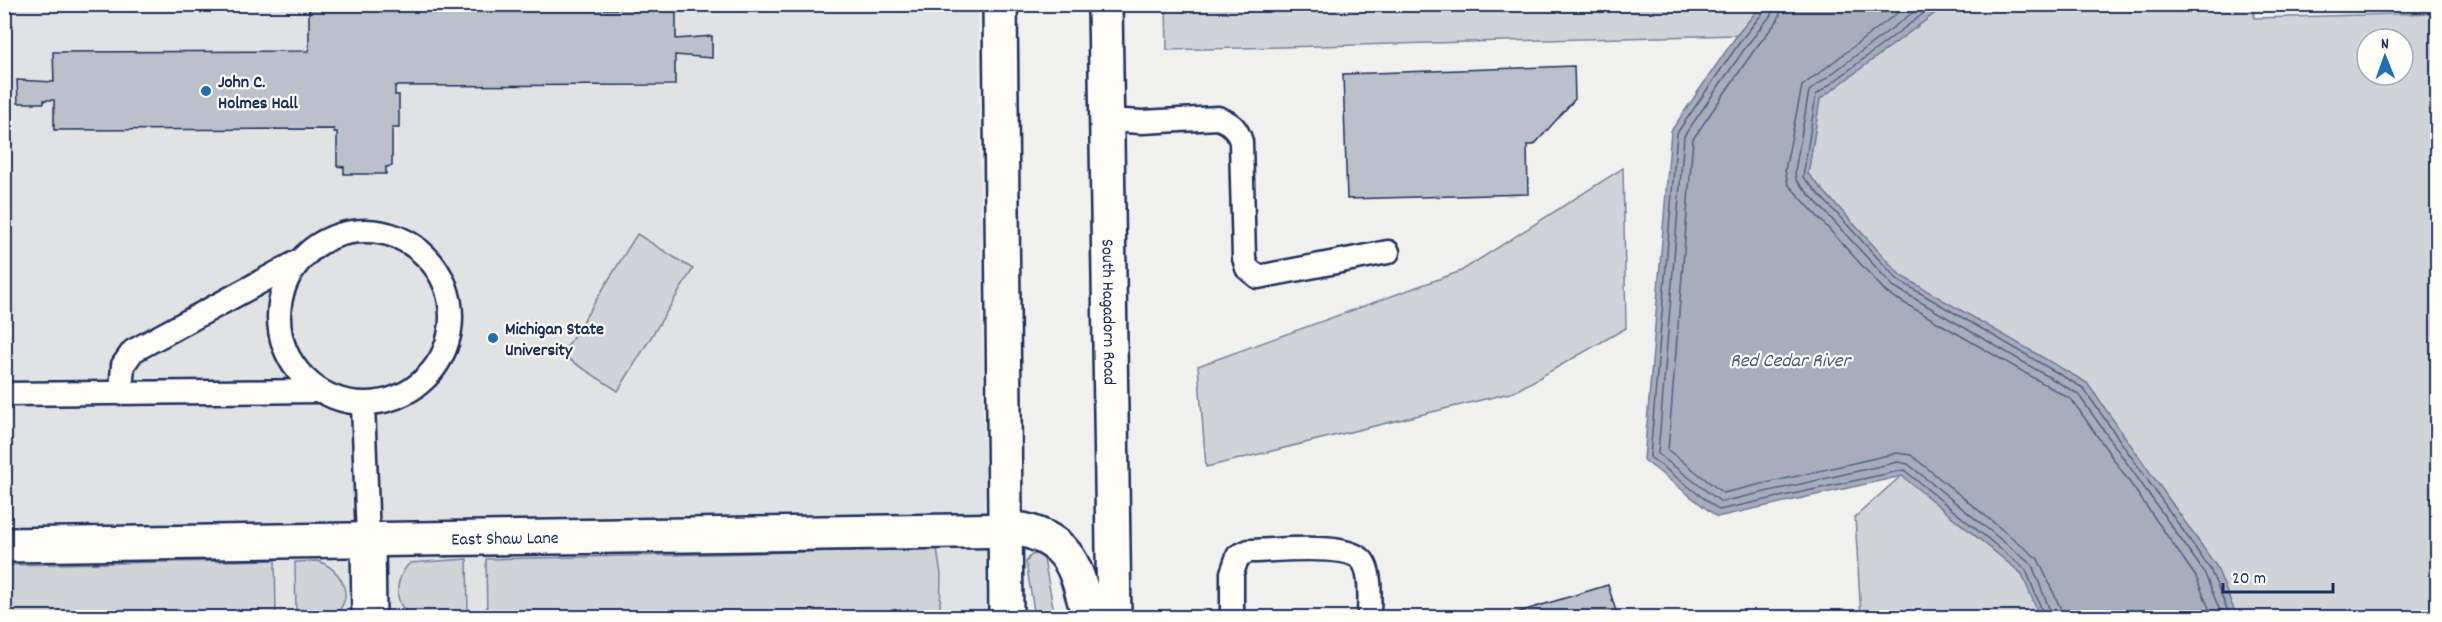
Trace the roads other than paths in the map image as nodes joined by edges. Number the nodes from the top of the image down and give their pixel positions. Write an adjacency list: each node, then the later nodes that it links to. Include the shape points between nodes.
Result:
1 (1000, 4): 10 (street)
2 (1105, 4): 3 (street, South Hagadorn Road)
3 (1106, 120): 4 (lane, via 1218,118 1238,131 1244,258 1247,268 1258,277); 16 (street, South Hagadorn Road)
4 (1388, 252)
5 (299, 261): 6 (lane, via 280,298 278,320 290,360); 7 (lane, via 133,351 123,365); 9 (lane, via 324,240 340,234 376,231 415,246 442,277 452,317 443,356 431,374 408,392)
6 (319, 391): 7 (lane); 9 (lane)
7 (121, 392): 8 (lane)
8 (4, 394)
9 (363, 404): 11 (lane)
10 (1005, 530): 11 (street, East Shaw Lane); 14 (street); 15 (street, East Shaw Lane, via 1040,534 1065,552 1073,564)
11 (368, 539): 12 (street, East Shaw Lane); 13 (street)
12 (4, 545)
13 (369, 618)
14 (1006, 618)
15 (1089, 618)
16 (1114, 618)
17 (1232, 618): 18 (lane, via 1232,573 1238,556 1249,551 1344,549 1363,560 1368,571)
18 (1369, 618)

